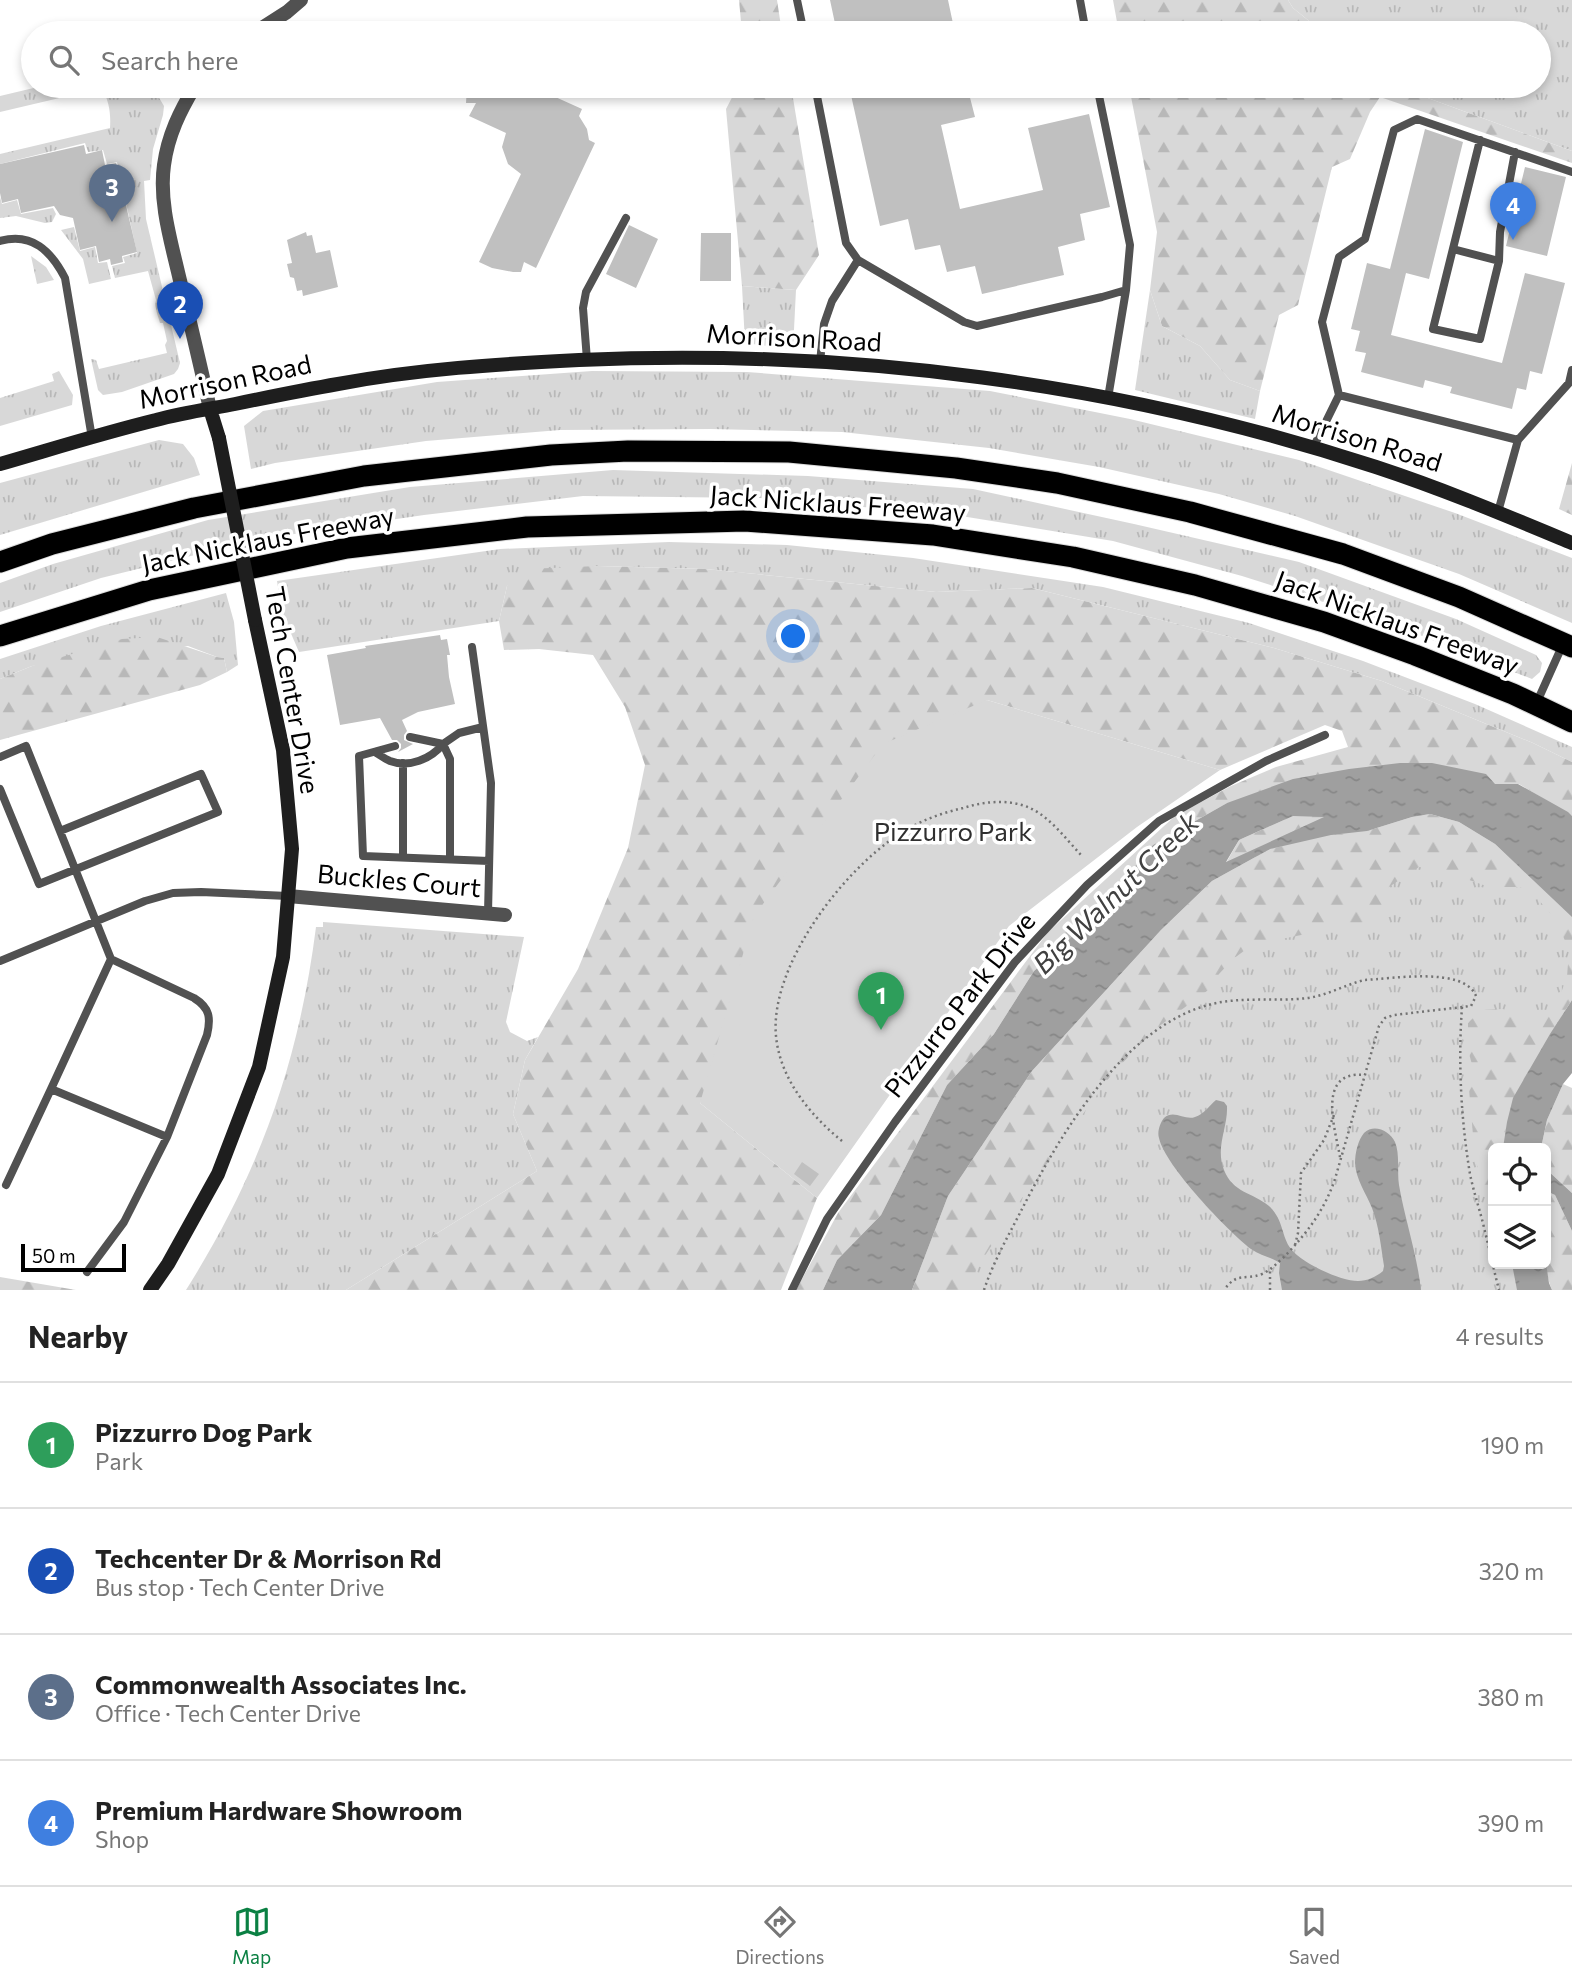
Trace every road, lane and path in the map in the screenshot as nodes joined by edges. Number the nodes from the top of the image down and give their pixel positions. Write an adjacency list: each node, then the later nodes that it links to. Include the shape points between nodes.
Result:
1 (301, 0): 4 (street)
2 (797, 0): 5 (lane)
3 (1080, 0): 6 (lane)
4 (273, 21)
5 (801, 21)
6 (1084, 21)
7 (188, 98): 24 (street, Tech Center Drive, via 169,136 164,197)
8 (817, 98): 16 (lane, via 846,243)
9 (1100, 98): 18 (lane, via 1130,244)
10 (1480, 140): 11 (lane); 15 (lane); 22 (lane, via 1417,119 1394,130 1365,239 1339,257 1322,322)
11 (1515, 152): 12 (lane); 17 (lane)
12 (1572, 172)
13 (626, 218): 19 (lane, via 586,292)
14 (0, 241): 25 (lane, via 14,237 30,241 56,261 65,278)
15 (1453, 249): 17 (lane); 17 (lane, via 1433,329 1480,339)
16 (858, 260): 18 (lane, via 977,326); 20 (lane, via 832,301)
17 (1499, 261)
18 (1126, 290): 23 (lane)
19 (587, 360): 20 (street, Morrison Road, via 674,357); 24 (street, Morrison Road, via 412,373)
20 (820, 362): 23 (street, Morrison Road, via 987,377)
21 (1572, 369): 26 (lane, via 1569,383)
22 (1339, 395): 26 (lane); 27 (lane)
23 (1108, 398): 27 (street, Morrison Road)
24 (210, 409): 25 (street, Morrison Road); 52 (street, Tech Center Drive, bridge, via 283,750 292,849)
25 (92, 438): 28 (street, Morrison Road)
26 (1518, 440): 29 (lane)
27 (1313, 448): 29 (street, Morrison Road)
28 (0, 464)
29 (1498, 512): 30 (street, Morrison Road)
30 (1572, 543)
31 (0, 562): 33 (highway, Jack Nicklaus Freeway, via 194,508 364,476 551,455 789,452 1032,479 1190,512 1343,554 1459,597)
32 (0, 636): 35 (highway, Jack Nicklaus Freeway, via 149,590 347,548 527,527 745,521 933,535 1073,557 1195,585 1324,622)
33 (1568, 645): 35 (lane)
34 (472, 647): 37 (lane)
35 (1536, 705): 36 (highway, Jack Nicklaus Freeway)
36 (1572, 722)
37 (484, 727): 40 (lane, via 459,733); 50 (lane, via 491,783)
38 (1325, 735): 70 (lane, Pizzurro Park Drive, via 1266,761 1159,821 1078,895 1015,962 902,1112 827,1219)
39 (410, 737): 40 (lane)
40 (443, 744): 44 (lane, via 426,759); 49 (lane, via 450,759)
41 (395, 746): 42 (lane)
42 (375, 752): 44 (lane); 48 (lane, via 359,756 363,856)
43 (0, 757): 46 (lane, via 26,746)
44 (403, 763): 48 (lane)
45 (0, 789): 51 (lane, via 39,884)
46 (60, 831): 51 (lane); 51 (lane, via 201,774 218,812)
47 (1081, 855): 63 (path, via 1036,811 990,801 912,826 839,890 810,929 784,978 776,1037 796,1092)
48 (403, 857): 49 (lane)
49 (450, 859): 50 (lane)
50 (489, 861): 53 (lane)
51 (75, 870): 55 (lane)
52 (288, 896): 53 (street, Buckles Court); 55 (lane, via 173,893); 69 (street, Tech Center Drive, via 284,957 259,1067 218,1174)
53 (488, 913): 54 (street, Buckles Court)
54 (505, 915)
55 (95, 921): 56 (lane); 57 (lane)
56 (111, 959): 60 (lane); 62 (lane, via 194,998 209,1013 207,1035)
57 (0, 961)
58 (1462, 1007): 59 (path, via 1385,1018); 71 (path, via 1474,1002 1473,989 1448,977 1373,980 1308,998 1209,1005 1171,1022 1125,1056 1079,1113 1030,1193); 74 (path, via 1463,1117 1469,1164)
59 (1365, 1075): 61 (path, via 1350,1075 1336,1085); 64 (path)
60 (51, 1089): 62 (lane); 65 (lane)
61 (1334, 1115): 64 (path); 66 (path, via 1324,1140 1301,1173)
62 (167, 1137): 68 (lane, via 124,1222)
63 (842, 1141)
64 (1340, 1160): 66 (path, via 1323,1209)
65 (6, 1185)
66 (1295, 1245): 67 (path)
67 (1270, 1270): 72 (path, via 1238,1276); 73 (path)
68 (87, 1272)
69 (150, 1290)
70 (792, 1290)
71 (984, 1290)
72 (1224, 1290)
73 (1270, 1290)
74 (1500, 1290)

